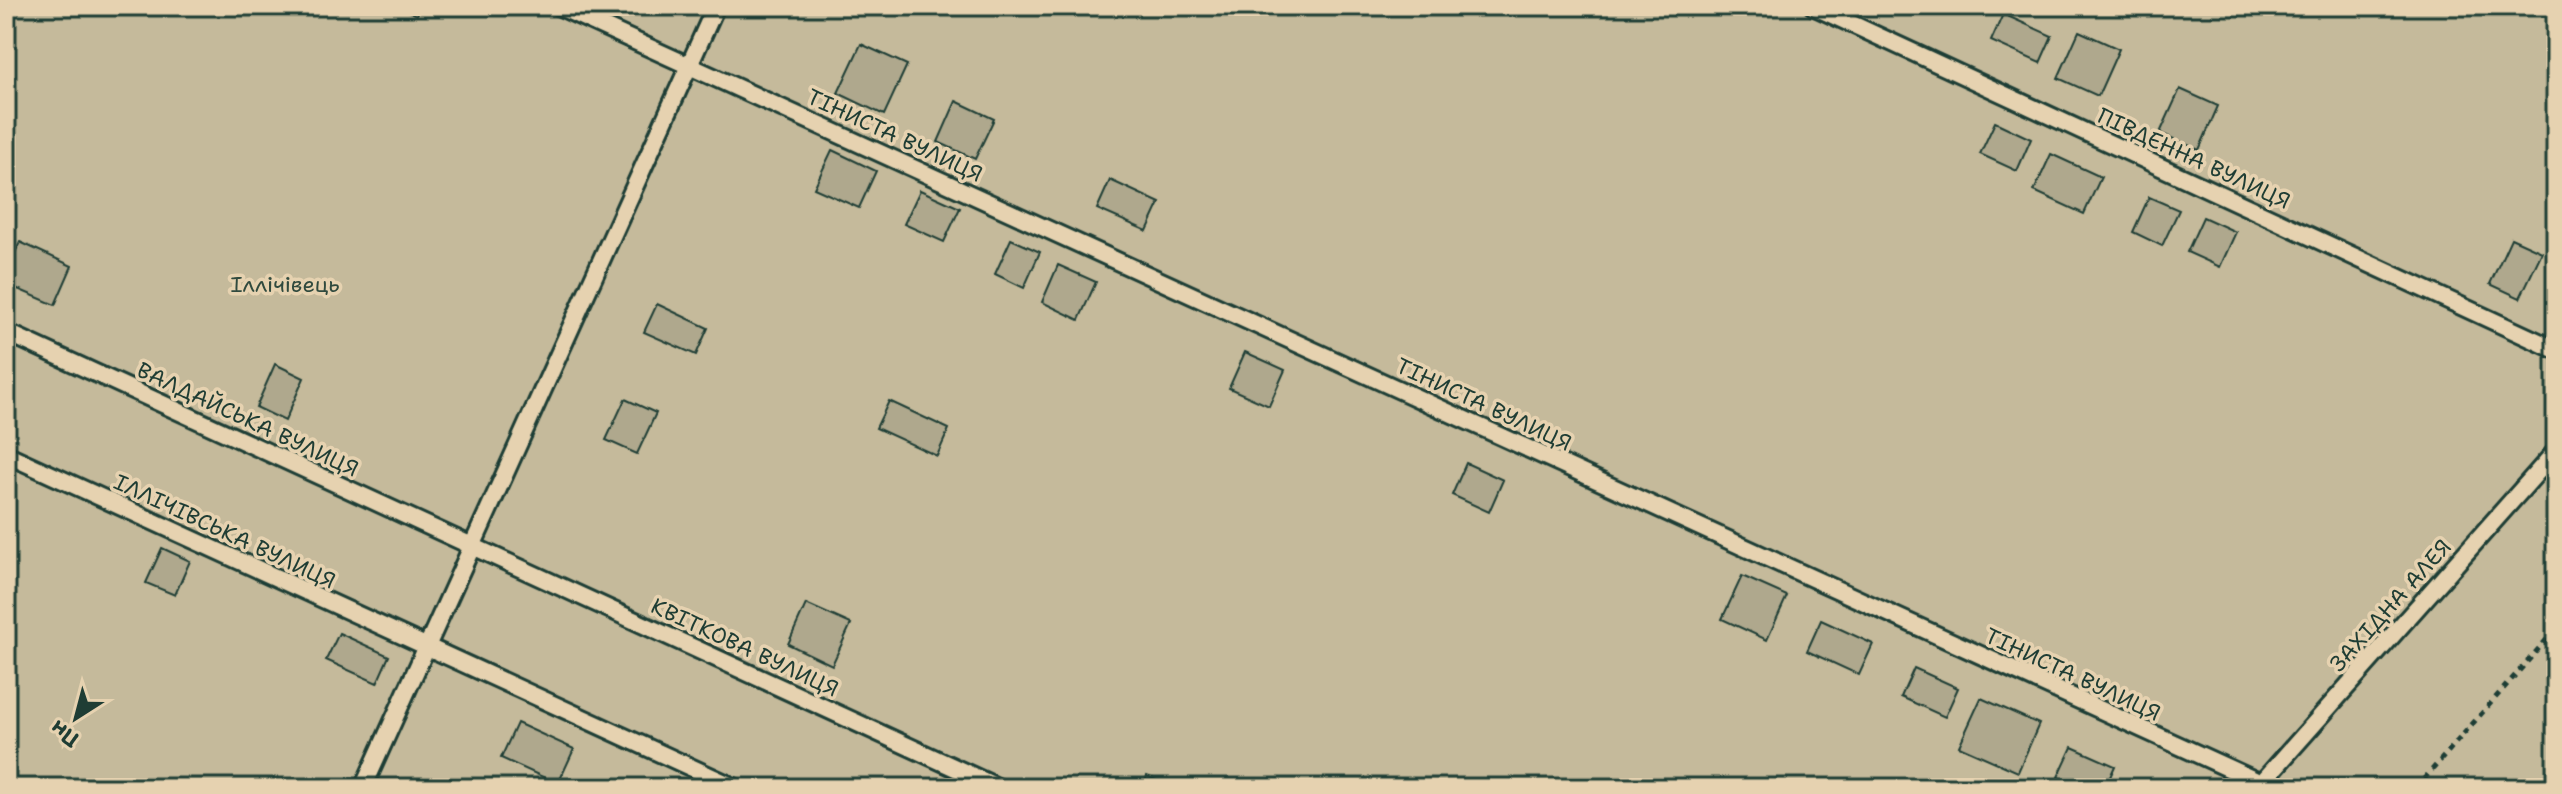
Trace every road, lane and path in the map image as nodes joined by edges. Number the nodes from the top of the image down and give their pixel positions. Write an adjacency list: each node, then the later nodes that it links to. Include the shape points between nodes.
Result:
1 (558, 6): 4 (lane, ТІНИСТА ВУЛИЦЯ)
2 (716, 6): 4 (lane)
3 (1813, 6): 6 (lane, ПІВДЕННА ВУЛИЦЯ)
4 (689, 66): 9 (lane); 12 (lane, ТІНИСТА ВУЛИЦЯ)
5 (6, 332): 9 (lane, ВАЛДАЙСЬКА ВУЛИЦЯ)
6 (2556, 350)
7 (2556, 451): 12 (lane, ЗАХІДНА АЛЕЯ)
8 (6, 454): 11 (lane, ІЛЛІЧІВСЬКА ВУЛИЦЯ)
9 (472, 545): 11 (lane); 15 (lane, КВІТКОВА ВУЛИЦЯ)
10 (2556, 629): 16 (path)
11 (426, 647): 13 (lane); 14 (lane, ІЛЛІЧІВСЬКА ВУЛИЦЯ)
12 (2259, 786)
13 (363, 788)
14 (736, 788)
15 (999, 788)
16 (2416, 788)

